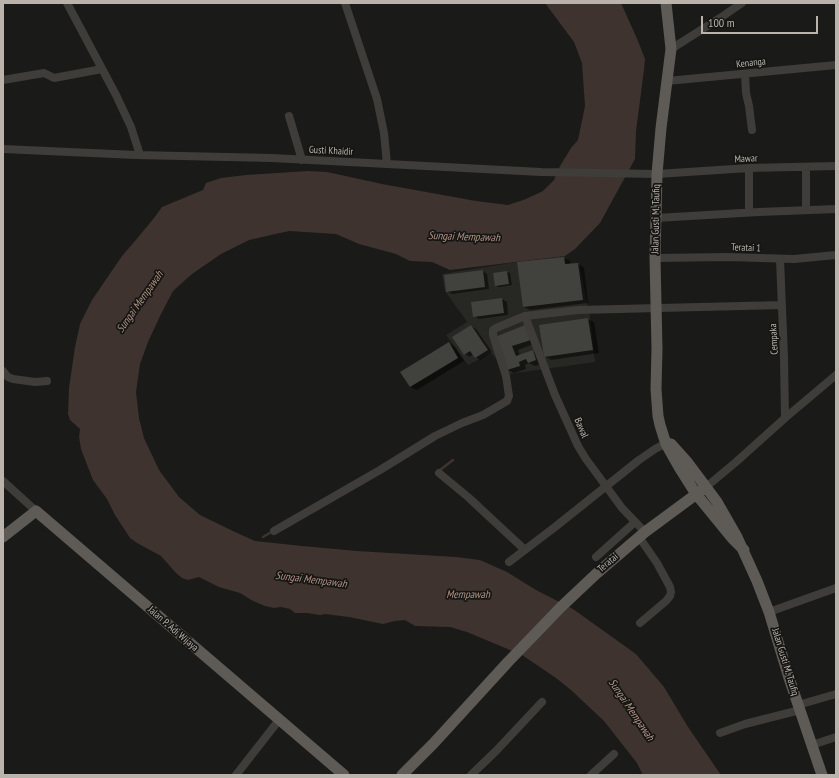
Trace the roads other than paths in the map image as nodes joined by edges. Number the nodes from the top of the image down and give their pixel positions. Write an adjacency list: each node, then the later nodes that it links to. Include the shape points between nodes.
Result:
1 (67, 3): 7 (street)
2 (345, 3): 16 (street, via 377,99)
3 (666, 3): 5 (main road, Jalan Gusti M. Taufiq)
4 (742, 3): 5 (street)
5 (671, 49): 10 (main road, Jalan Gusti M. Taufiq)
6 (836, 65): 8 (street, Kenanga)
7 (102, 69): 9 (street, via 54,78 44,73); 14 (street, via 131,127)
8 (745, 74): 10 (street, Kenanga); 12 (street)
9 (3, 80)
10 (667, 81): 20 (main road, Jalan Gusti M. Taufiq)
11 (289, 116): 15 (street)
12 (752, 130)
13 (3, 149): 14 (street, Gusti Khaidir)
14 (140, 155): 15 (street, Gusti Khaidir)
15 (302, 160): 16 (street, Gusti Khaidir)
16 (387, 164): 20 (street, Gusti Khaidir, via 541,172)
17 (836, 166): 18 (street, Mawar)
18 (806, 167): 19 (street, Mawar); 22 (street)
19 (749, 168): 20 (street, Mawar); 23 (street)
20 (657, 174): 24 (main road, Jalan Gusti M. Taufiq)
21 (836, 209): 22 (street)
22 (806, 210): 23 (street)
23 (749, 212): 24 (street)
24 (656, 218): 26 (main road, Jalan Gusti M. Taufiq)
25 (836, 255): 27 (street, Teratai 1)
26 (656, 258): 27 (street, Teratai 1); 29 (main road, Jalan Gusti M. Taufiq)
27 (780, 259): 28 (street, Cempaka)
28 (782, 305): 29 (street); 34 (street, Cempaka)
29 (656, 308): 30 (street, via 578,310); 35 (main road, Jalan Gusti M. Taufiq, via 658,416)
30 (525, 316): 38 (street, Bawal, via 555,395 578,446); 43 (street, via 493,330 493,338 507,382 507,401 484,415 435,436)
31 (3, 371): 33 (street, via 8,377 35,382)
32 (836, 375): 34 (street, Teratai)
33 (47, 381)
34 (785, 418): 39 (street, Teratai)
35 (666, 440): 38 (street); 39 (main road, Jalan Gusti M. Taufiq, via 688,462); 40 (main road, Jalan Gusti M. Taufiq, via 670,452)
36 (439, 473): 46 (street)
37 (3, 481): 41 (street, Jalan P. Adi Wijaya)
38 (606, 486): 42 (street, Bawal); 46 (street)
39 (706, 487): 40 (main road, Teratai); 47 (main road, Jalan Gusti M. Taufiq)
40 (696, 494): 44 (main road, Teratai); 47 (main road, Jalan Gusti M. Taufiq)
41 (36, 511): 45 (main road); 56 (main road, Jalan P. Adi Wijaya)
42 (635, 522): 44 (street, Bawal); 48 (street)
43 (274, 531)
44 (642, 535): 52 (street, Bawal, via 671,592 666,601); 63 (main road, Teratai, via 561,607)
45 (3, 537)
46 (525, 550): 49 (street)
47 (744, 550): 51 (main road, Jalan Gusti M. Taufiq)
48 (596, 557)
49 (509, 562)
50 (836, 588): 51 (street)
51 (769, 612): 55 (main road, Jalan Gusti M. Taufiq)
52 (640, 623)
53 (836, 694): 55 (street)
54 (542, 702): 64 (street)
55 (799, 707): 57 (street); 59 (main road, Jalan Gusti M. Taufiq)
56 (279, 720): 61 (street); 62 (main road, Jalan P. Adi Wijaya)
57 (720, 733)
58 (836, 737): 59 (street)
59 (812, 745): 66 (main road, Jalan Gusti M. Taufiq)
60 (614, 754): 65 (street)
61 (236, 775)
62 (344, 775)
63 (402, 775)
64 (471, 775)
65 (591, 775)
66 (822, 775)

